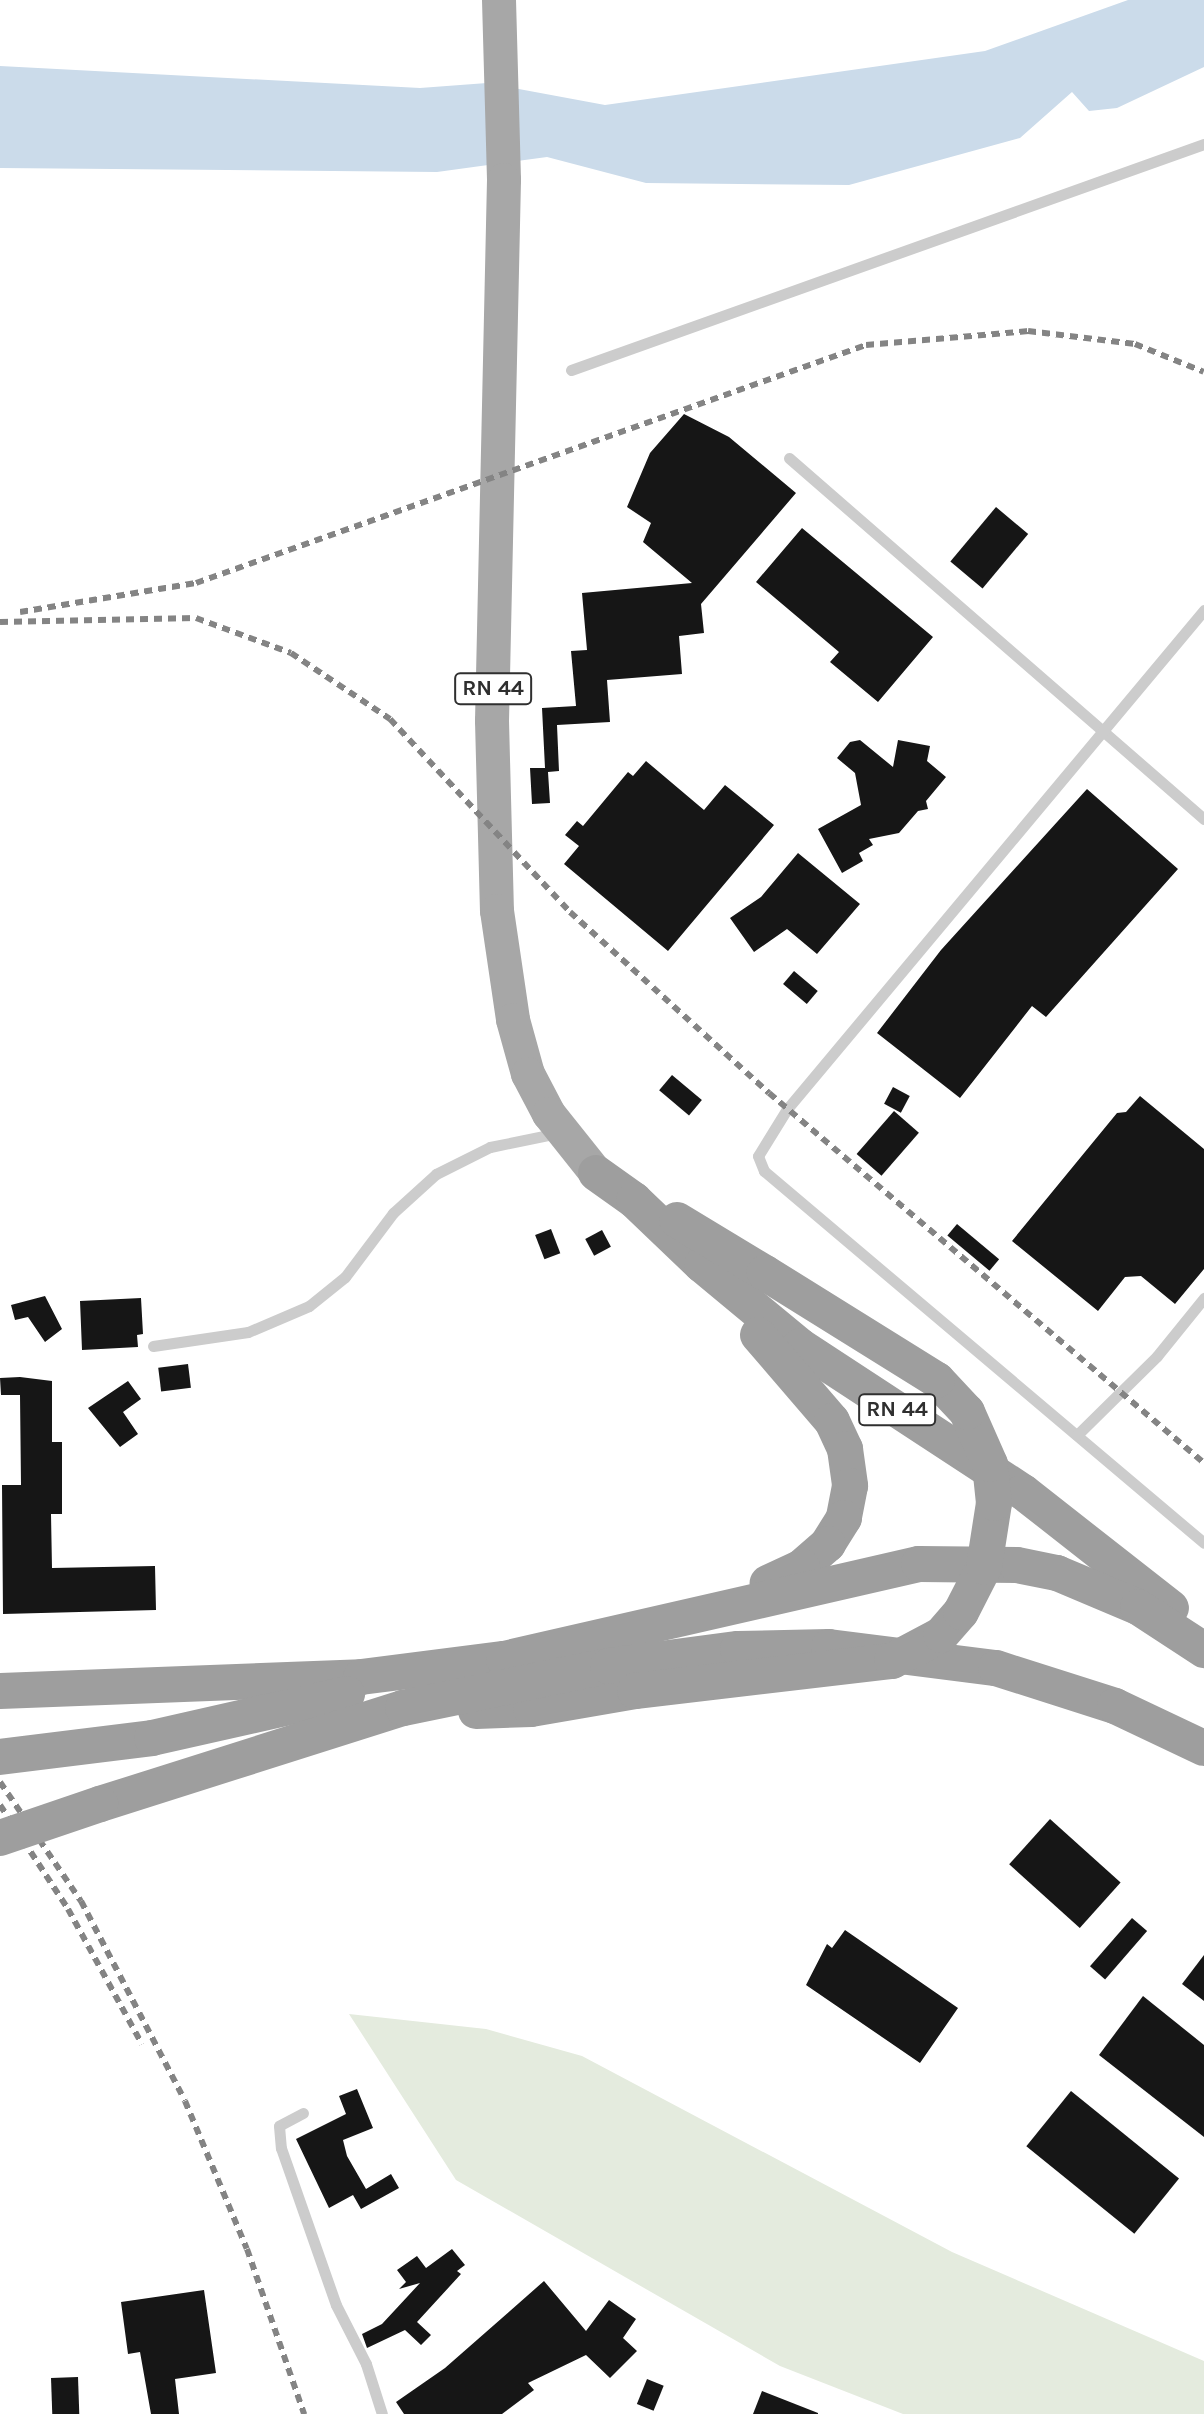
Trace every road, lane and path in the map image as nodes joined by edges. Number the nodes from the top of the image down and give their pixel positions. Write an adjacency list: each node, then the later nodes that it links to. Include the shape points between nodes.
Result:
1 (499, 0): 8 (main road, RN 44, via 504,180 492,721 497,911 521,1052 537,1092)
2 (1204, 144): 3 (lane)
3 (571, 370)
4 (789, 458): 6 (lane)
5 (1204, 610): 6 (lane)
6 (1101, 731): 7 (lane); 13 (lane, via 787,1109 758,1156 764,1171)
7 (1204, 819)
8 (562, 1132): 9 (main road, RN 44); 12 (lane, via 490,1147 436,1174 393,1213 345,1277 309,1306 248,1332)
9 (596, 1173): 10 (highway, RN 44); 15 (highway, via 814,1396 845,1449 850,1486 828,1544 802,1567)
10 (634, 1200): 16 (highway, RN 44, via 800,1346 1090,1540); 20 (highway, bridge, via 765,1273 937,1380 967,1412 990,1464 994,1503 984,1567 961,1612 941,1635 892,1661 494,1711)
11 (1204, 1298): 13 (lane, via 1157,1356)
12 (153, 1346)
13 (1077, 1435): 14 (lane)
14 (1204, 1543)
15 (666, 1622): 17 (highway, via 865,1572 970,1563 1044,1571 1103,1589); 18 (highway)
16 (1204, 1640)
17 (1204, 1650)
18 (504, 1659): 19 (highway, via 361,1677); 22 (highway, via 152,1738)
19 (8, 1690)
20 (403, 1708): 21 (highway, via 608,1666 738,1649 829,1647 996,1668 1115,1706); 23 (highway, bridge)
21 (1204, 1748)
22 (0, 1757)
23 (0, 1838)
24 (303, 2113): 25 (lane, via 283,2120 281,2148 336,2305 366,2364)
25 (382, 2414)

